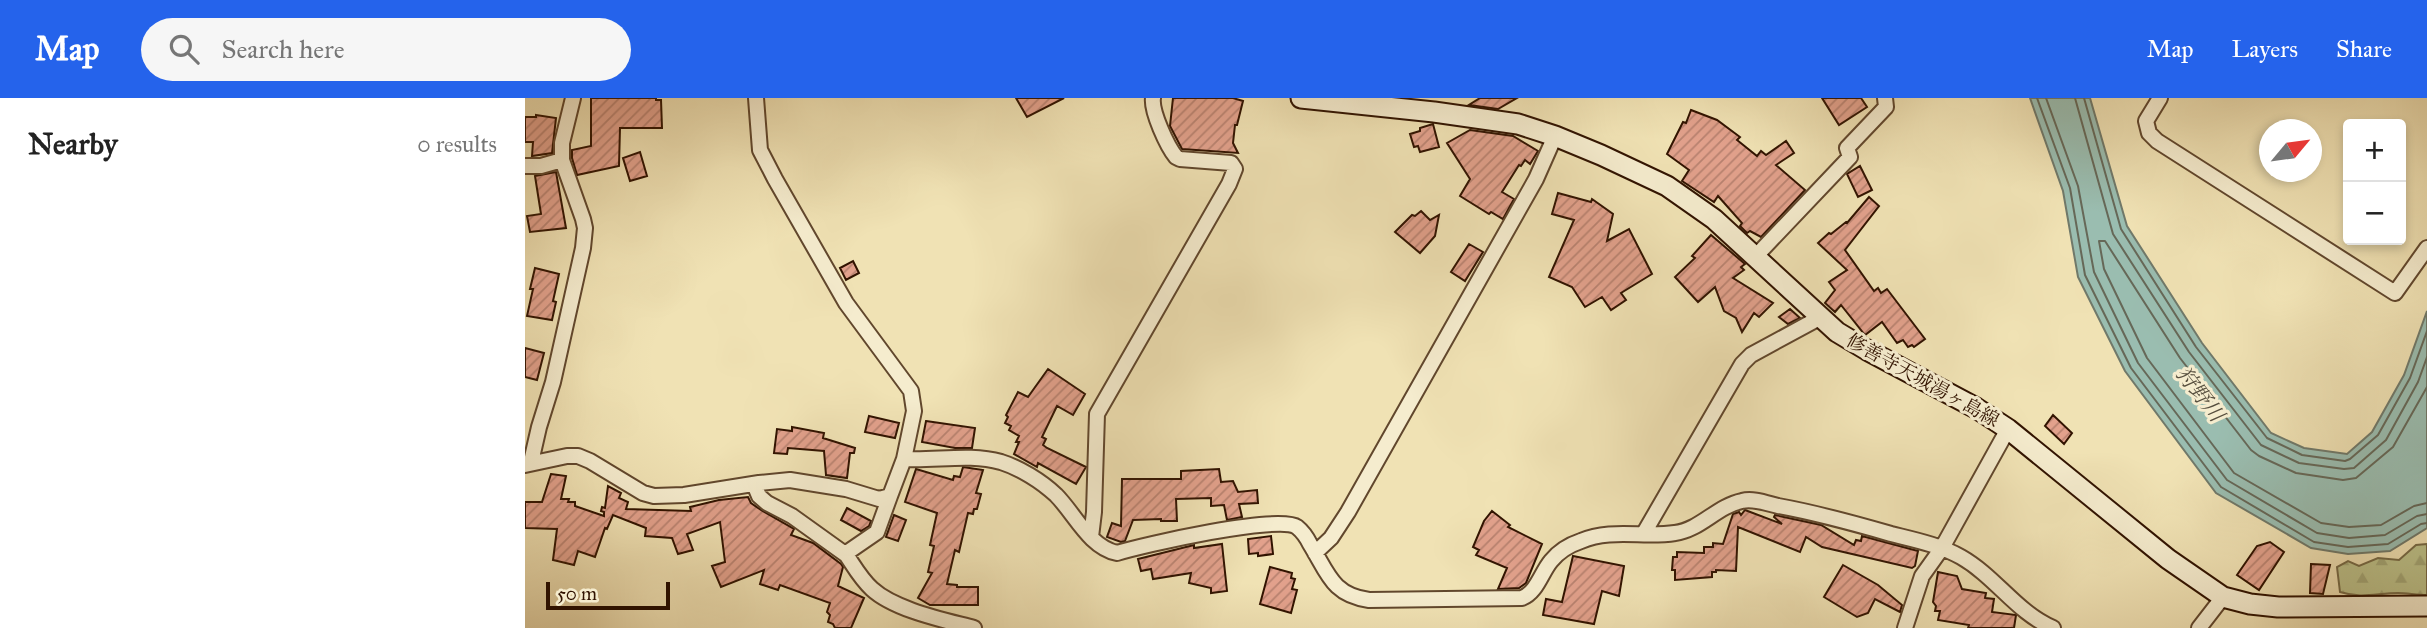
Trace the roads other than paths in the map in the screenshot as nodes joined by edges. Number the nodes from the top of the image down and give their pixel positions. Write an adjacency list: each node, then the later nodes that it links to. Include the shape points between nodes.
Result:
1 (573, 98): 8 (street)
2 (756, 98): 14 (street, via 760,150 775,179 846,303 911,391 914,411)
3 (1153, 98): 19 (street, via 1155,113 1176,157 1231,163 1235,169 1097,414)
4 (1301, 98): 7 (main road, 修善寺天城湯ヶ島線, via 1518,124)
5 (1885, 98): 11 (street, via 1886,107 1847,148 1850,157)
6 (2160, 98): 10 (street, via 2146,121 2157,141 2395,293)
7 (1555, 136): 11 (main road, 修善寺天城湯ヶ島線, via 1667,186 1714,219); 21 (street, via 1536,178 1348,512)
8 (562, 160): 9 (street); 15 (street, via 583,219 583,248 554,382)
9 (525, 166)
10 (2427, 248)
11 (1755, 257): 12 (main road, 修善寺天城湯ヶ島線)
12 (1821, 317): 13 (main road, 修善寺天城湯ヶ島線, via 1867,351); 18 (street, via 1742,364)
13 (2008, 429): 20 (street); 23 (main road, 修善寺天城湯ヶ島線, via 2168,559)
14 (904, 460): 17 (street); 19 (street, via 1001,462 1056,495)
15 (528, 464): 16 (street, via 578,456 654,496)
16 (754, 484): 17 (street, via 804,481 879,499); 22 (street, via 767,503)
17 (890, 496): 22 (street, via 877,533)
18 (1644, 533): 20 (street, via 1685,531 1731,505 1750,500 1830,516); 21 (street, via 1603,535 1568,546 1550,562 1532,592 1514,599 1359,599 1338,590)
19 (1091, 537): 21 (street, via 1101,548 1117,553 1281,522 1299,528)
20 (1942, 548): 26 (street, via 1922,576); 27 (street, via 1975,567 2029,616)
21 (1315, 552)
22 (845, 554): 25 (street, via 861,579 883,598)
23 (2223, 597): 24 (main road, 修善寺天城湯ヶ島線, via 2278,607); 28 (street)
24 (2427, 606)
25 (974, 628)
26 (1905, 628)
27 (2053, 628)
28 (2199, 628)

